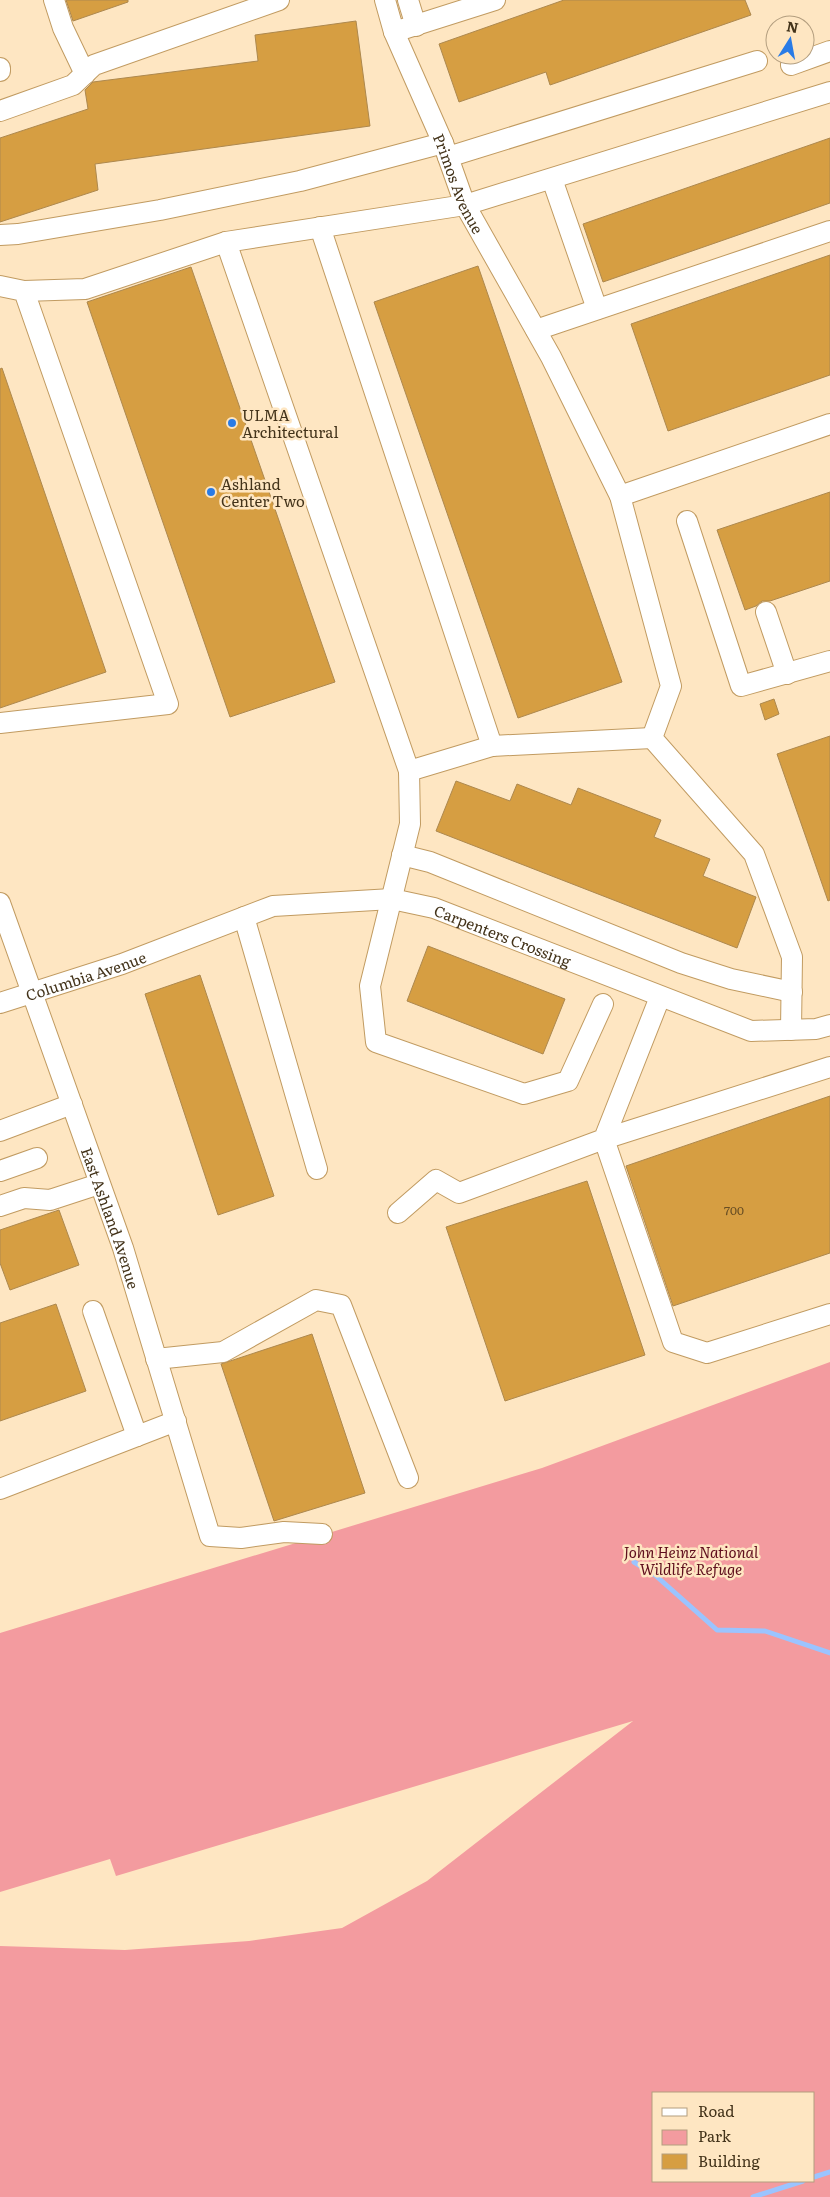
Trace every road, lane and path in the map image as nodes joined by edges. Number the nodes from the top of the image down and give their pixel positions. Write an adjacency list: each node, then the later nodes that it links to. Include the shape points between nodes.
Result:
1 (54, 0): 11 (street, via 63,28)
2 (280, 0): 11 (street, via 94,65)
3 (385, 0): 7 (street, Primos Avenue)
4 (408, 0): 6 (street)
5 (495, 0): 6 (street)
6 (416, 26): 7 (street)
7 (394, 32): 14 (street, Primos Avenue)
8 (830, 51): 9 (street)
9 (815, 56)
10 (758, 61): 14 (street)
11 (85, 74): 13 (street, via 73,85)
12 (830, 92): 15 (street)
13 (0, 111)
14 (446, 150): 16 (street, Primos Avenue); 19 (street, via 160,210)
15 (552, 179): 16 (street); 23 (street)
16 (465, 205): 17 (street); 24 (street, Primos Avenue)
17 (320, 228): 20 (street); 33 (street)
18 (830, 231): 23 (street)
19 (0, 235)
20 (226, 242): 22 (street, via 85,289); 34 (street)
21 (0, 286): 22 (street)
22 (24, 291): 31 (street, via 168,704)
23 (596, 309): 24 (street)
24 (536, 330): 26 (street, Primos Avenue)
25 (830, 424): 26 (street)
26 (620, 496): 32 (street, Primos Avenue, via 671,686)
27 (687, 521): 30 (street, via 741,686)
28 (766, 612): 30 (street)
29 (830, 661): 30 (street)
30 (787, 674)
31 (0, 722)
32 (652, 738): 33 (street); 41 (street, via 754,854 792,956)
33 (492, 746): 34 (street)
34 (409, 771): 35 (street, via 410,824)
35 (402, 855): 36 (street); 41 (street, via 430,862 681,962 731,979)
36 (392, 899): 38 (street, Carpenters Crossing, via 273,906); 42 (street, Carpenters Crossing, via 434,908); 44 (street, via 370,986 376,1042 524,1094 568,1081)
37 (0, 903): 40 (street, East Ashland Avenue)
38 (244, 918): 39 (street, Carpenters Crossing); 52 (street)
39 (170, 946): 40 (street, Columbia Avenue)
40 (33, 991): 43 (street, Columbia Avenue); 48 (street, East Ashland Avenue)
41 (792, 992): 46 (street)
42 (660, 997): 46 (street, Carpenters Crossing, via 751,1031); 50 (street)
43 (0, 1003)
44 (603, 1004)
45 (830, 1025): 46 (street, Carpenters Crossing)
46 (791, 1030)
47 (830, 1067): 50 (street)
48 (72, 1104): 49 (street); 54 (street, East Ashland Avenue)
49 (0, 1131)
50 (604, 1139): 56 (street, via 459,1193 436,1180); 58 (street, via 673,1342 707,1353)
51 (38, 1158): 53 (street)
52 (317, 1168)
53 (0, 1171)
54 (99, 1184): 55 (street, via 50,1200 24,1198); 59 (street, East Ashland Avenue, via 123,1248)
55 (0, 1206)
56 (398, 1213)
57 (93, 1311): 61 (street)
58 (830, 1314)
59 (156, 1359): 60 (street, East Ashland Avenue); 62 (street, via 223,1352 316,1300 341,1305)
60 (176, 1421): 61 (street); 64 (street, East Ashland Avenue, via 210,1536 241,1538 284,1532)
61 (137, 1436): 63 (street)
62 (408, 1478)
63 (0, 1489)
64 (322, 1534)

